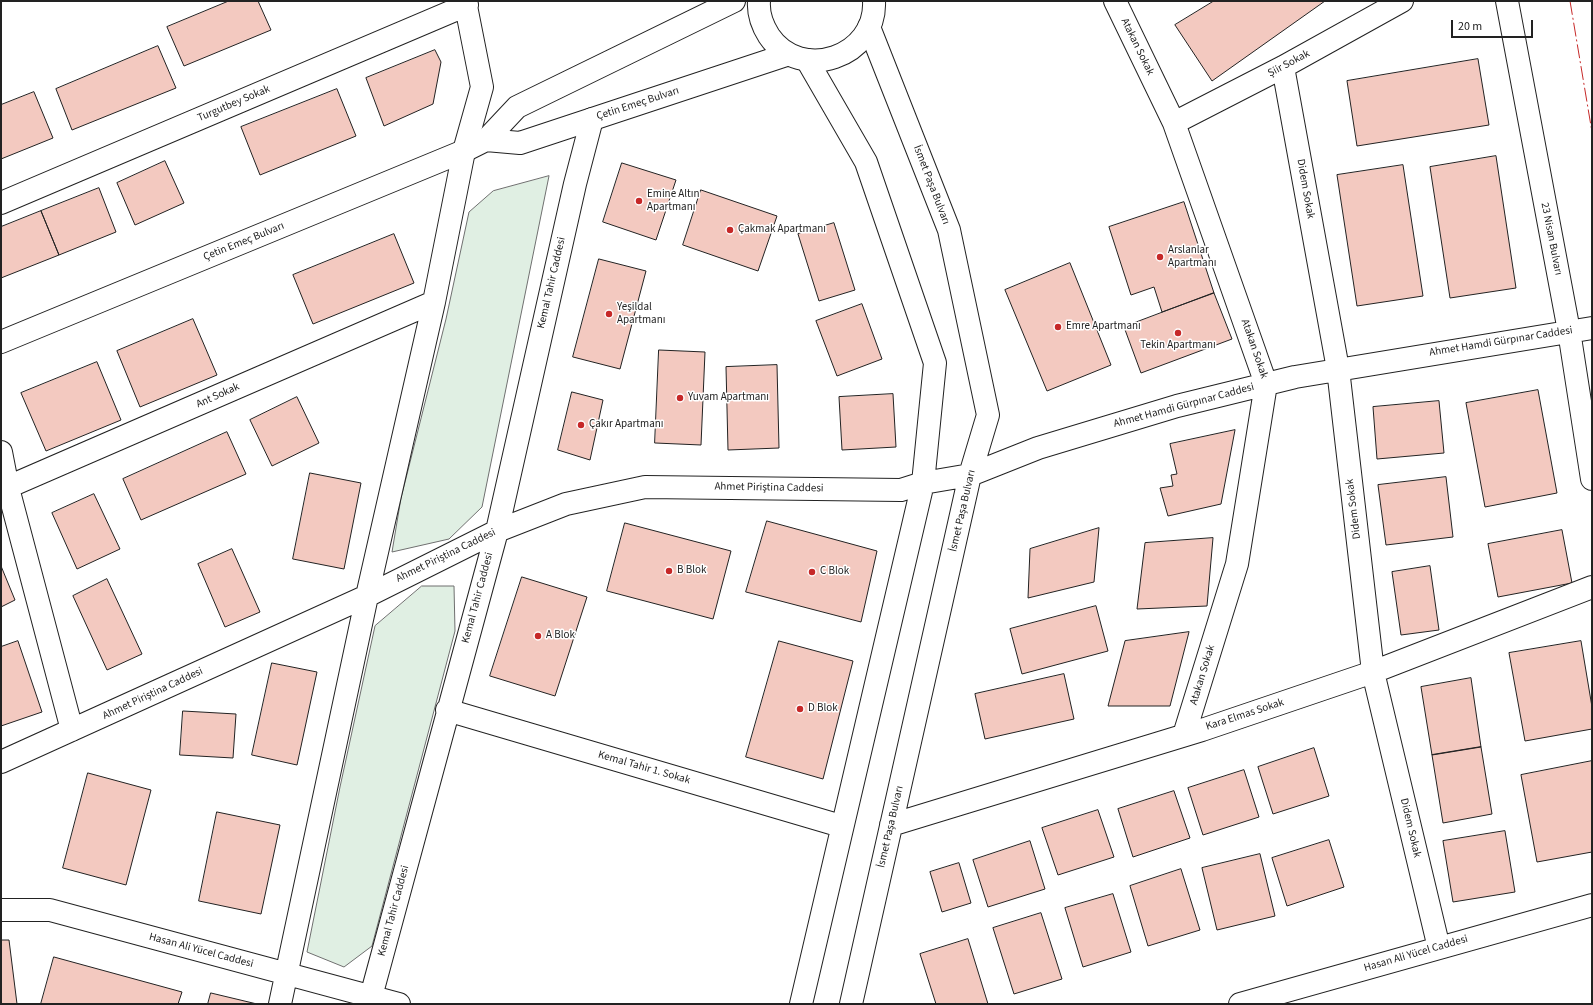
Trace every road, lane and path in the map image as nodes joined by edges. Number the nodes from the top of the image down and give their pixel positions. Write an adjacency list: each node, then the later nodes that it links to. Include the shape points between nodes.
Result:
1 (734, 1): 12 (street, Çetin Emeç Bulvarı, via 517,107)
2 (759, 1): 8 (street, via 758,8 763,26 774,42)
3 (1115, 1): 11 (street, Atakan Sokak)
4 (1402, 1): 9 (street, Şiir Sokak)
5 (1506, 1): 17 (street, 23 Nisan Bulvarı)
6 (466, 3): 13 (street, via 482,87); 14 (street, Turgutbey Sokak)
7 (877, 10): 8 (street, Çetin Emeç Bulvarı, via 859,43 844,54 826,60); 22 (street, İsmet Paşa Bulvarı, via 949,230 988,415)
8 (798, 57): 10 (street, Çetin Emeç Bulvarı); 24 (street, via 866,162 935,363)
9 (1283, 67): 11 (street, Şiir Sokak); 19 (street, Didem Sokak)
10 (592, 119): 12 (street, Çetin Emeç Bulvarı, via 520,143); 26 (street, Kemal Tahir Caddesi)
11 (1174, 123): 20 (street, Atakan Sokak)
12 (486, 140): 13 (street, Çetin Emeç Bulvarı)
13 (464, 151): 15 (street); 18 (street, Çetin Emeç Bulvarı)
14 (1, 203)
15 (434, 302): 25 (street, Ant Sokak); 28 (street)
16 (1592, 328): 17 (street, Ahmet Hamdi Gürpınar Caddesi)
17 (1568, 331): 19 (street, Ahmet Hamdi Gürpınar Caddesi); 23 (street, 23 Nisan Bulvarı)
18 (1, 342)
19 (1338, 369): 20 (street, Ahmet Hamdi Gürpınar Caddesi); 29 (street, Didem Sokak)
20 (1266, 384): 22 (street, Ahmet Hamdi Gürpınar Caddesi, via 1177,406 1038,448); 32 (street, Atakan Sokak, via 1237,564)
21 (1, 452): 25 (street)
22 (970, 475): 24 (street, Ahmet Hamdi Gürpınar Caddesi); 34 (street, İsmet Paşa Bulvarı)
23 (1592, 479)
24 (923, 483): 26 (street, Ahmet Piriştina Caddesi, via 901,490 645,487 566,504); 35 (street)
25 (4, 489): 31 (street)
26 (497, 531): 28 (street, Ahmet Piriştina Caddesi); 30 (street, Kemal Tahir Caddesi)
27 (1592, 586): 29 (street, Kara Elmas Sokak)
28 (367, 596): 31 (street, Ahmet Piriştina Caddesi); 39 (street)
29 (1373, 672): 32 (street, Kara Elmas Sokak); 38 (street, Didem Sokak)
30 (447, 710): 35 (street, Kemal Tahir 1. Sokak); 40 (street, Kemal Tahir Caddesi)
31 (72, 730): 33 (street, Ahmet Piriştina Caddesi)
32 (1184, 735): 34 (street, Kara Elmas Sokak)
33 (1, 762)
34 (891, 825): 44 (street, İsmet Paşa Bulvarı)
35 (842, 826): 43 (street)
36 (1592, 905): 38 (street, Hasan Ali Yücel Caddesi)
37 (1, 910): 39 (street, Hasan Ali Yücel Caddesi, via 50,910)
38 (1439, 948): 45 (street, Hasan Ali Yücel Caddesi)
39 (285, 974): 40 (street, Hasan Ali Yücel Caddesi); 41 (street)
40 (370, 1000): 42 (street, Hasan Ali Yücel Caddesi)
41 (280, 1004)
42 (399, 1004)
43 (800, 1004)
44 (851, 1004)
45 (1240, 1004)

